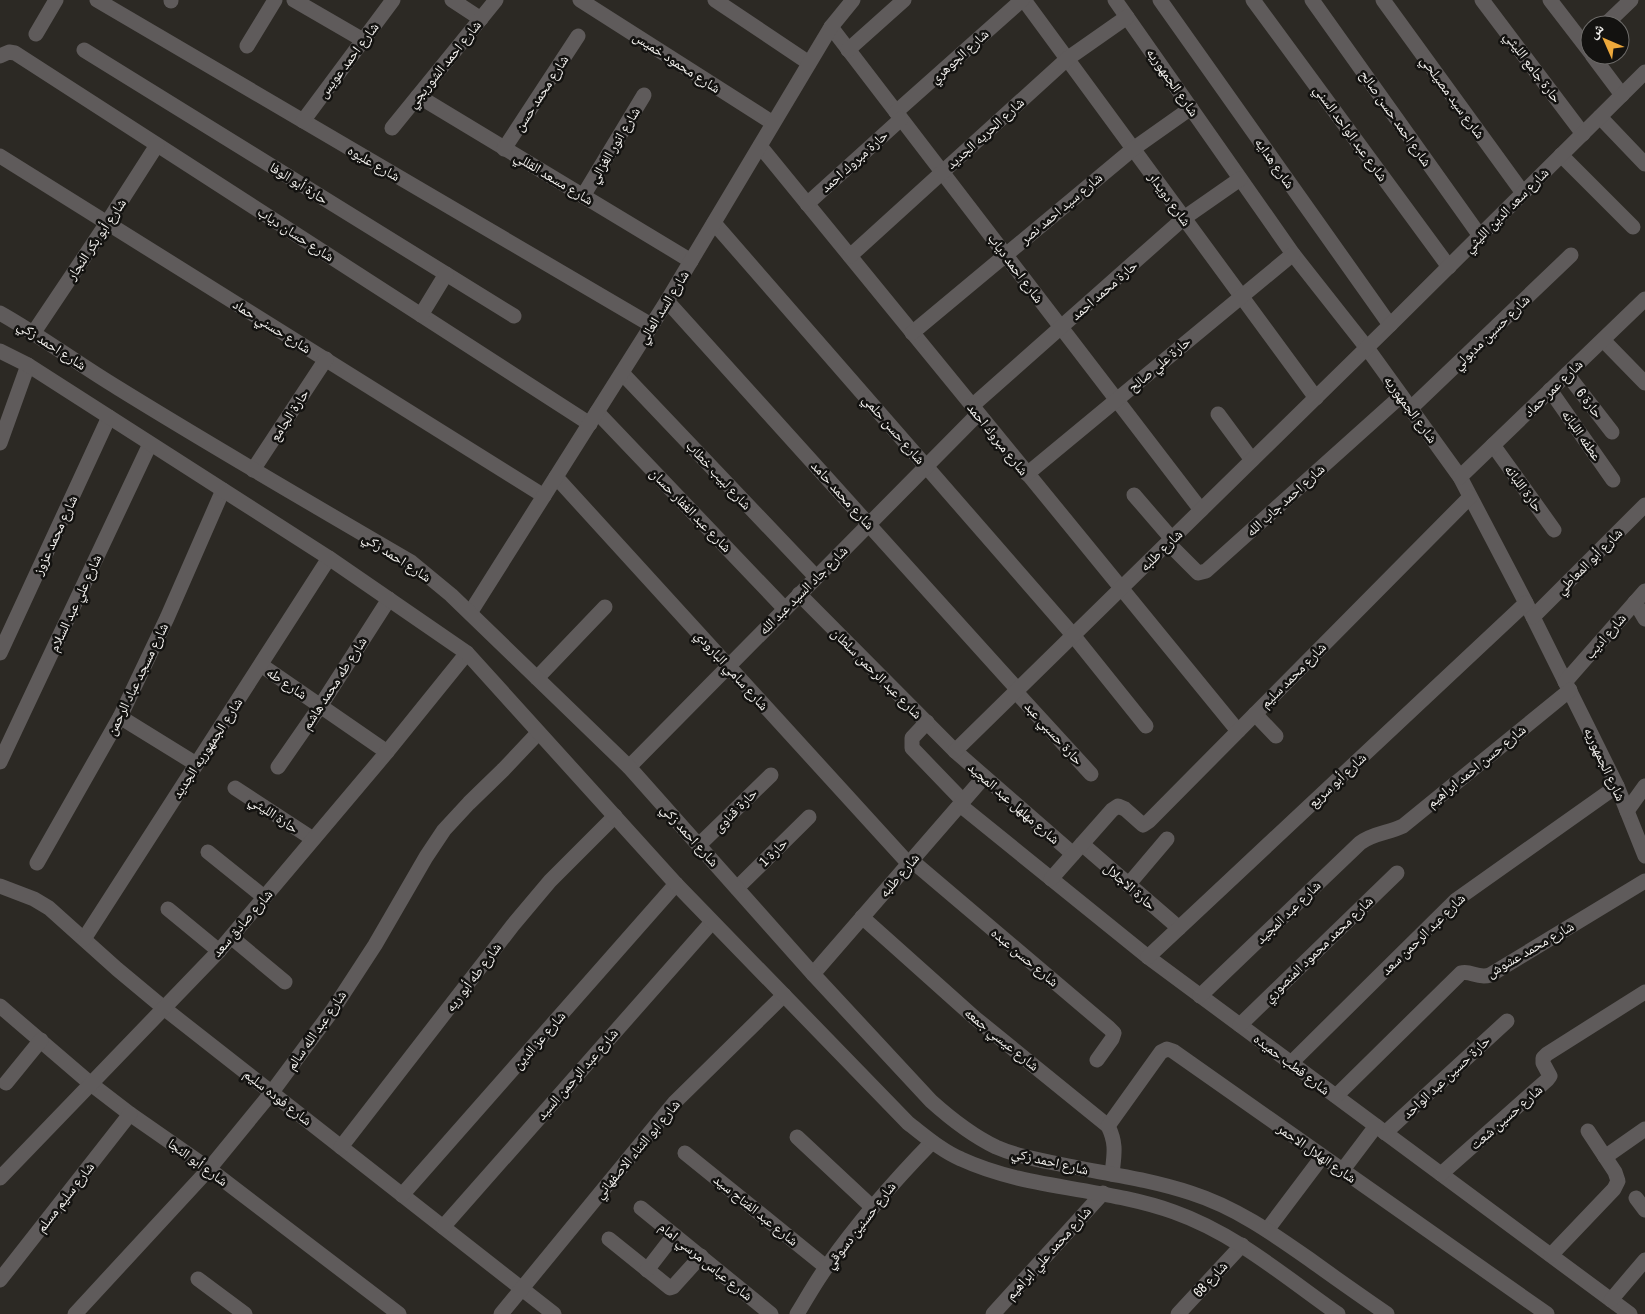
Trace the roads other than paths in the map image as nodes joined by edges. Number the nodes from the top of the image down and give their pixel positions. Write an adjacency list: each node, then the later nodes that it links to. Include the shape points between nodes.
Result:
1 (56, 0): 25 (street)
2 (97, 0): 43 (street, شارع عليوه)
3 (275, 0): 29 (street)
4 (294, 0): 27 (street)
5 (393, 0): 27 (street, شارع احمد عويس)
6 (452, 0): 23 (street)
7 (496, 0): 23 (street, شارع احمد الشوربجي)
8 (580, 0): 44 (street, شارع محمود خميس)
9 (716, 0): 34 (street)
10 (854, 0): 24 (street, شارع السد العالي)
11 (904, 0): 31 (street)
12 (1023, 0): 33 (street, شارع دويدار); 41 (street, شارع الجوهري)
13 (1115, 0): 22 (street, شارع الجمهوريه)
14 (1160, 0): 78 (street, شارع هدايه)
15 (1253, 0): 69 (street, شارع عبد الواحد السني)
16 (1312, 0): 63 (street, شارع احمد حسن صالح)
17 (1383, 0): 56 (street, شارع سيد مصيلحي)
18 (1482, 0): 46 (street, حارة جامع الليثي)
19 (1550, 0): 28 (street)
20 (1631, 0): 21 (street)
21 (1617, 15)
22 (1127, 17): 33 (street, شارع الحريه الجديد); 40 (street, شارع الجمهوريه)
23 (481, 18): 39 (street, شارع احمد الشوربجي)
24 (831, 27): 31 (street, شارع احمد دياب); 34 (street, شارع السد العالي)
25 (36, 34)
26 (578, 36): 49 (street, شارع محمد حسن)
27 (363, 40): 43 (street, شارع احمد عويس)
28 (1580, 40)
29 (247, 46)
30 (84, 50): 70 (street, حارة أبو الوفا)
31 (848, 50): 41 (street, شارع احمد دياب)
32 (0, 56): 47 (street, شارع حسان دياب, via 15,53)
33 (1067, 59): 50 (street, شارع دويدار); 54 (street, شارع الحريه الجديد)
34 (809, 63): 44 (street, شارع السد العالي)
35 (1599, 65): 38 (street)
36 (1645, 72): 38 (street, شارع سعد الدين الليثي)
37 (644, 95): 57 (street, شارع انور الغزالي)
38 (1622, 95): 42 (street, شارع سعد الدين الليثي)
39 (418, 96): 45 (street, شارع احمد الشوربجي); 49 (street, شارع مسعد القللي)
40 (1191, 108): 50 (street, شارع سيد احمد نصر); 55 (street, شارع الجمهوريه)
41 (899, 115): 54 (street, شارع احمد دياب); 58 (street, حارة مبروك احمد)
42 (1600, 117): 46 (street, شارع سعد الدين الليثي); 53 (street)
43 (303, 121): 77 (street, شارع عليوه)
44 (773, 123): 48 (street, شارع السد العالي)
45 (392, 128)
46 (1583, 134): 51 (street, شارع سعد الدين الليثي)
47 (157, 145): 60 (street, شارع أبو بكر النجار); 75 (street, شارع حسان دياب)
48 (760, 146): 58 (street, شارع مبروك احمد); 61 (street, شارع السد العالي)
49 (504, 148): 57 (street, شارع مسعد القللي)
50 (1133, 149): 59 (street, شارع دويدار); 64 (street, شارع سيد احمد نصر)
51 (1561, 155): 56 (street, شارع سعد الدين الليثي); 62 (street)
52 (0, 156): 60 (street, شارع حسني حماد)
53 (1645, 164)
54 (942, 172): 64 (street, شارع احمد دياب); 67 (street, شارع الحريه الجديد)
55 (1240, 179): 59 (street, حارة محمد احمد); 65 (street, شارع الجمهوريه)
56 (1523, 193): 63 (street, شارع سعد الدين الليثي)
57 (583, 196): 68 (street, شارع مسعد القللي)
58 (807, 204): 67 (street, شارع مبروك احمد)
59 (1184, 218): 71 (street, شارع دويدار); 79 (street, حارة محمد احمد)
60 (107, 223): 80 (street, شارع أبو بكر النجار); 85 (street, شارع حسني حماد)
61 (714, 223): 68 (street, شارع السد العالي); 104 (street, شارع حسن حلمي)
62 (1633, 227)
63 (1480, 236): 69 (street, شارع سعد الدين الليثي)
64 (1005, 254): 79 (street, شارع احمد دياب); 81 (street, شارع سيد احمد نصر)
65 (1292, 254): 71 (street, حارة علي صالح); 83 (street, شارع الجمهوريه)
66 (1571, 255): 94 (street, شارع حسين مدبولي)
67 (850, 256): 81 (street, شارع مبروك احمد)
68 (691, 261): 73 (street, شارع السد العالي)
69 (1449, 266): 78 (street, شارع سعد الدين الليثي)
70 (446, 274): 75 (street); 76 (street, حارة أبو الوفا)
71 (1241, 296): 92 (street, شارع دويدار); 93 (street, حارة علي صالح)
72 (1645, 299): 82 (street, شارع عمر حماد)
73 (667, 302): 77 (street, شارع السد العالي); 116 (street, شارع محمد حامد)
74 (0, 313): 80 (street, شارع احمد زكي)
75 (421, 315): 98 (street, شارع حسان دياب)
76 (514, 316)
77 (652, 326): 87 (street, شارع السد العالي)
78 (1390, 326): 83 (street, شارع سعد الدين الليثي)
79 (1061, 327): 93 (street, شارع احمد دياب); 95 (street, حارة محمد احمد)
80 (34, 332): 105 (street, شارع احمد زكي, via 116,387)
81 (912, 333): 95 (street, شارع مبروك احمد)
82 (1603, 340): 88 (street, شارع عمر حماد); 89 (street)
83 (1367, 348): 91 (street, شارع الجمهوريه); 92 (street, شارع طلبه)
84 (0, 350): 86 (street, شارع احمد زكي)
85 (326, 360): 105 (street, حارة الجامع); 112 (street, شارع حسني حماد)
86 (28, 365): 97 (street, شارع احمد زكي); 100 (street)
87 (622, 372): 98 (street, شارع السد العالي); 120 (street, شارع لبيب خطاب)
88 (1567, 374): 90 (street, شارع عمر حماد); 99 (street, حارة 6)
89 (1645, 383)
90 (1550, 390): 102 (street, شارع عمر حماد); 109 (street, عطفه اللبانه)
91 (1401, 396): 94 (street, شارع الجمهوريه); 118 (street, شارع احمد جاب الله, via 1206,571 1198,573 1192,569)
92 (1316, 398): 103 (street, شارع طلبه)
93 (1116, 399): 106 (street, حارة علي صالح); 115 (street, شارع احمد دياب)
94 (1411, 408): 108 (street, شارع الجمهوريه)
95 (975, 410): 104 (street, شارع جاد السيد عبد الله); 106 (street, شارع مبروك احمد)
96 (1218, 414): 103 (street)
97 (109, 418): 101 (street, شارع احمد زكي); 132 (street, شارع محمد عزوز)
98 (593, 418): 107 (street, شارع السد العالي); 127 (street, شارع عبد الغفار حسان)
99 (1612, 432)
100 (0, 443)
101 (150, 444): 110 (street, شارع احمد زكي); 149 (street, شارع علي عبد السلام)
102 (1494, 445): 108 (street, شارع عمر حماد); 117 (street, حارة اللبانه)
103 (1252, 460): 115 (street, شارع طلبه)
104 (926, 466): 116 (street, شارع جاد السيد عبد الله); 131 (street, شارع حسن حلمي)
105 (253, 470): 128 (street, شارع احمد زكي, via 411,562)
106 (1027, 474): 121 (street, شارع مبروك احمد)
107 (556, 477): 112 (street, شارع السد العالي); 135 (street, شارع سامي البارودي)
108 (1460, 477): 113 (street, شارع الجمهوريه)
109 (1613, 480)
110 (223, 490): 119 (street, شارع احمد زكي); 141 (street, شارع مسجد عباد الرحمن)
111 (1134, 495): 118 (street)
112 (544, 496): 128 (street, شارع السد العالي)
113 (1470, 496): 125 (street, شارع الجمهوريه); 140 (street, شارع محمد سليم)
114 (1645, 505): 129 (street, شارع أبو المعاطي)
115 (1201, 510): 118 (street, شارع طلبه)
116 (868, 524): 120 (street, شارع جاد السيد عبد الله); 138 (street, شارع محمد حامد)
117 (1554, 530)
118 (1170, 541): 121 (street, شارع طلبه)
119 (328, 558): 124 (street, شارع احمد زكي); 134 (street, شارع الجمهوريه الجديد)
120 (816, 578): 122 (street, شارع جاد السيد عبد الله)
121 (1121, 589): 131 (street, شارع طلبه); 144 (street, شارع مبروك احمد)
122 (799, 594): 127 (street, شارع جاد السيد عبد الله); 142 (street, شارع عبد الرحمن سلطان)
123 (1640, 596): 130 (street); 137 (street, شارع اديب)
124 (389, 599): 133 (street, شارع احمد زكي); 139 (street, شارع طه محمد هاشم)
125 (1526, 603): 129 (street, شارع الجمهوريه); 183 (street, شارع أبو سريع)
126 (605, 607): 136 (street)
127 (785, 609): 135 (street, شارع جاد السيد عبد الله)
128 (470, 613): 136 (street, شارع احمد زكي)
129 (1533, 617): 137 (street, شارع الجمهوريه)
130 (1645, 619)
131 (1073, 635): 138 (street, شارع طلبه); 143 (street, شارع حسن حلمي)
132 (0, 653)
133 (467, 653): 145 (street, شارع احمد زكي); 147 (street, شارع صادق سعد)
134 (261, 665): 139 (street, شارع طه); 150 (street, شارع الجمهوريه الجديد)
135 (728, 666): 152 (street, شارع جاد السيد عبد الله); 170 (street, شارع سامي البارودي)
136 (536, 678): 152 (street, شارع احمد زكي)
137 (1568, 686): 156 (street, شارع الجمهوريه); 163 (street, شارع حسن احمد ابراهيم, via 1403,826)
138 (1017, 691): 148 (street, شارع طلبه); 154 (street, حارة حسبي عبد)
139 (321, 706): 147 (street, شارع طه); 151 (street, شارع طه محمد هاشم)
140 (1255, 714): 144 (street, شارع محمد سليم); 146 (street)
141 (120, 717): 150 (street); 171 (street, شارع مسجد عباد الرحمن)
142 (926, 722): 148 (street, شارع عبد الرحمن سلطان); 159 (street, شارع قطب حميده, via 912,738 912,748)
143 (1146, 726)
144 (1238, 730): 167 (street, شارع محمد سليم, via 1149,821 1142,825 1118,806)
145 (538, 733): 161 (street, شارع احمد زكي); 202 (street, شارع عبد الله سالم, via 444,830 375,945)
146 (1276, 736)
147 (387, 752): 165 (street, شارع صادق سعد)
148 (955, 752): 155 (street, شارع مهلهل عبد المجيد)
149 (0, 762)
150 (196, 764): 185 (street, شارع الجمهوريه الجديد)
151 (278, 767)
152 (629, 767): 166 (street, شارع احمد زكي)
153 (771, 774): 166 (street, حارة قناوى)
154 (1091, 774)
155 (984, 777): 159 (street, شارع طلبه); 167 (street, شارع مهلهل عبد المجيد)
156 (1617, 786): 160 (street, شارع الجمهوريه); 199 (street, شارع عبد الرحمن سعد, via 1456,900)
157 (1645, 786): 160 (street)
158 (236, 788): 165 (street, حارة الليثي)
159 (962, 803): 170 (street, شارع طلبه); 173 (street, شارع قطب حميده)
160 (1626, 810): 169 (street, شارع الجمهوريه)
161 (615, 816): 175 (street, شارع احمد زكي); 211 (street, شارع طه أبو ريه, via 550,881 513,925)
162 (808, 817): 178 (street, حارة 1)
163 (1379, 834): 192 (street, شارع عبد المجيد, via 1360,843)
164 (1167, 839): 176 (street)
165 (313, 840): 179 (street, شارع صادق سعد)
166 (699, 845): 178 (street, شارع احمد زكي)
167 (1077, 849): 173 (street); 176 (street, حارة الاجلال)
168 (208, 852): 179 (street)
169 (1645, 856)
170 (910, 862): 181 (street, شارع طلبه); 198 (street, شارع حسن عبده, via 1114,1033)
171 (37, 863)
172 (1397, 873): 196 (street, شارع محمد محمود المنصوري)
173 (1051, 878): 187 (street, شارع قطب حميده)
174 (1645, 881): 203 (street, شارع محمد عشوش, via 1490,975 1478,977 1461,973)
175 (676, 884): 182 (street, شارع احمد زكي); 223 (street, شارع عز الدين)
176 (1128, 885): 183 (street, حارة الاجلال)
177 (0, 886): 185 (street, شارع فوده سليم, via 49,908)
178 (737, 888): 188 (street, شارع احمد زكي)
179 (264, 897): 184 (street, شارع صادق سعد)
180 (168, 909): 186 (street)
181 (862, 918): 188 (street, شارع طلبه); 205 (street, شارع عيسي جمعه, via 975,1018)
182 (712, 922): 191 (street, شارع احمد زكي); 226 (street, شارع عبد الرحمن السيد)
183 (1179, 928): 187 (street, شارع أبو سريع)
184 (231, 937): 186 (street, شارع صادق سعد); 189 (street)
185 (84, 939): 194 (street, شارع فوده سليم)
186 (219, 951): 194 (street, شارع صادق سعد)
187 (1148, 957): 192 (street, شارع قطب حميده)
188 (813, 974): 216 (street, شارع احمد زكي, via 951,1119 996,1147)
189 (285, 982)
190 (1645, 992): 220 (street, شارع حسين شعت, via 1547,1054 1543,1058 1550,1076 1547,1080)
191 (784, 995): 210 (street, شارع احمد زكي, via 908,1122); 238 (street, شارع ابو الثناء الاصفهاني, via 675,1102)
192 (1200, 996): 196 (street, شارع قطب حميده)
193 (0, 1006): 197 (street, شارع أبو النجا)
194 (165, 1009): 201 (street, شارع صادق سعد); 202 (street, شارع فوده سليم)
195 (1507, 1021): 206 (street, حارة حسين عبد الواحد)
196 (1240, 1025): 199 (street, شارع قطب حميده)
197 (41, 1040): 200 (street); 201 (street, شارع أبو النجا)
198 (1097, 1060)
199 (1291, 1063): 203 (street, شارع قطب حميده)
200 (6, 1083)
201 (91, 1084): 204 (street, شارع أبو النجا); 218 (street, شارع صادق سعد)
202 (272, 1092): 211 (street, شارع فوده سليم); 215 (street, شارع عبد الله سالم)
203 (1336, 1096): 206 (street, شارع قطب حميده)
204 (130, 1114): 215 (street, شارع أبو النجا); 237 (street, شارع سليم مسلم)
205 (1108, 1126): 213 (street, شارع الهلال الاحمر, via 1161,1052 1167,1049); 219 (street, via 1114,1137)
206 (1381, 1129): 217 (street, حارة حسين عبد الواحد); 220 (street, شارع قطب حميده)
207 (1645, 1130): 214 (street)
208 (1588, 1131): 214 (street)
209 (797, 1137): 224 (street)
210 (932, 1142): 221 (street, شارع احمد زكي, via 960,1159 986,1169); 224 (street, شارع حسنين دسوقي)
211 (341, 1147): 223 (street, شارع فوده سليم)
212 (685, 1153): 234 (street, شارع عبد الفتاح سيد)
213 (1322, 1157): 217 (street, شارع الهلال الاحمر); 227 (street)
214 (1605, 1157): 231 (street, via 1618,1181 1614,1189)
215 (209, 1169): 242 (street, شارع عبد الله سالم); 244 (street, شارع أبو النجا)
216 (1087, 1170): 219 (street, شارع احمد زكي); 221 (street)
217 (1342, 1171): 240 (street, شارع الهلال الاحمر)
218 (2, 1172)
219 (1112, 1174): 227 (street, شارع احمد زكي, via 1192,1193 1231,1209)
220 (1441, 1174): 231 (street, شارع قطب حميده)
221 (1083, 1190): 222 (street, شارع احمد زكي)
222 (1103, 1193): 230 (street, شارع احمد زكي, via 1175,1212); 249 (street, شارع محمد علي ابراهيم)
223 (402, 1195): 226 (street, شارع فوده سليم)
224 (872, 1207): 234 (street, شارع حسنين دسوقي)
225 (641, 1208): 228 (street, شارع عباس مرسي امام)
226 (442, 1227): 238 (street, شارع فوده سليم)
227 (1267, 1230): 251 (street, شارع احمد زكي)
228 (674, 1235): 232 (street, شارع عباس مرسي امام); 235 (street)
229 (609, 1239): 235 (street)
230 (1242, 1245): 241 (street, شارع احمد زكي); 250 (street, شارع 68)
231 (1551, 1255): 239 (street, شارع قطب حميده)
232 (700, 1256): 235 (street, via 670,1288); 247 (street, شارع عباس مرسي امام)
233 (1645, 1260): 239 (street)
234 (826, 1267): 248 (street, شارع حسنين دسوقي)
235 (647, 1270)
236 (198, 1279): 243 (street)
237 (0, 1280)
238 (522, 1289): 245 (street, شارع ابو الثناء الاصفهاني); 246 (street, شارع فوده سليم)
239 (1611, 1300): 253 (street, شارع قطب حميده)
240 (1529, 1309): 252 (street, شارع الهلال الاحمر)
241 (1330, 1312)
242 (75, 1314)
243 (245, 1314)
244 (399, 1314)
245 (501, 1314)
246 (554, 1314)
247 (771, 1314)
248 (796, 1314)
249 (993, 1314)
250 (1178, 1314)
251 (1387, 1314)
252 (1547, 1314)
253 (1630, 1314)

